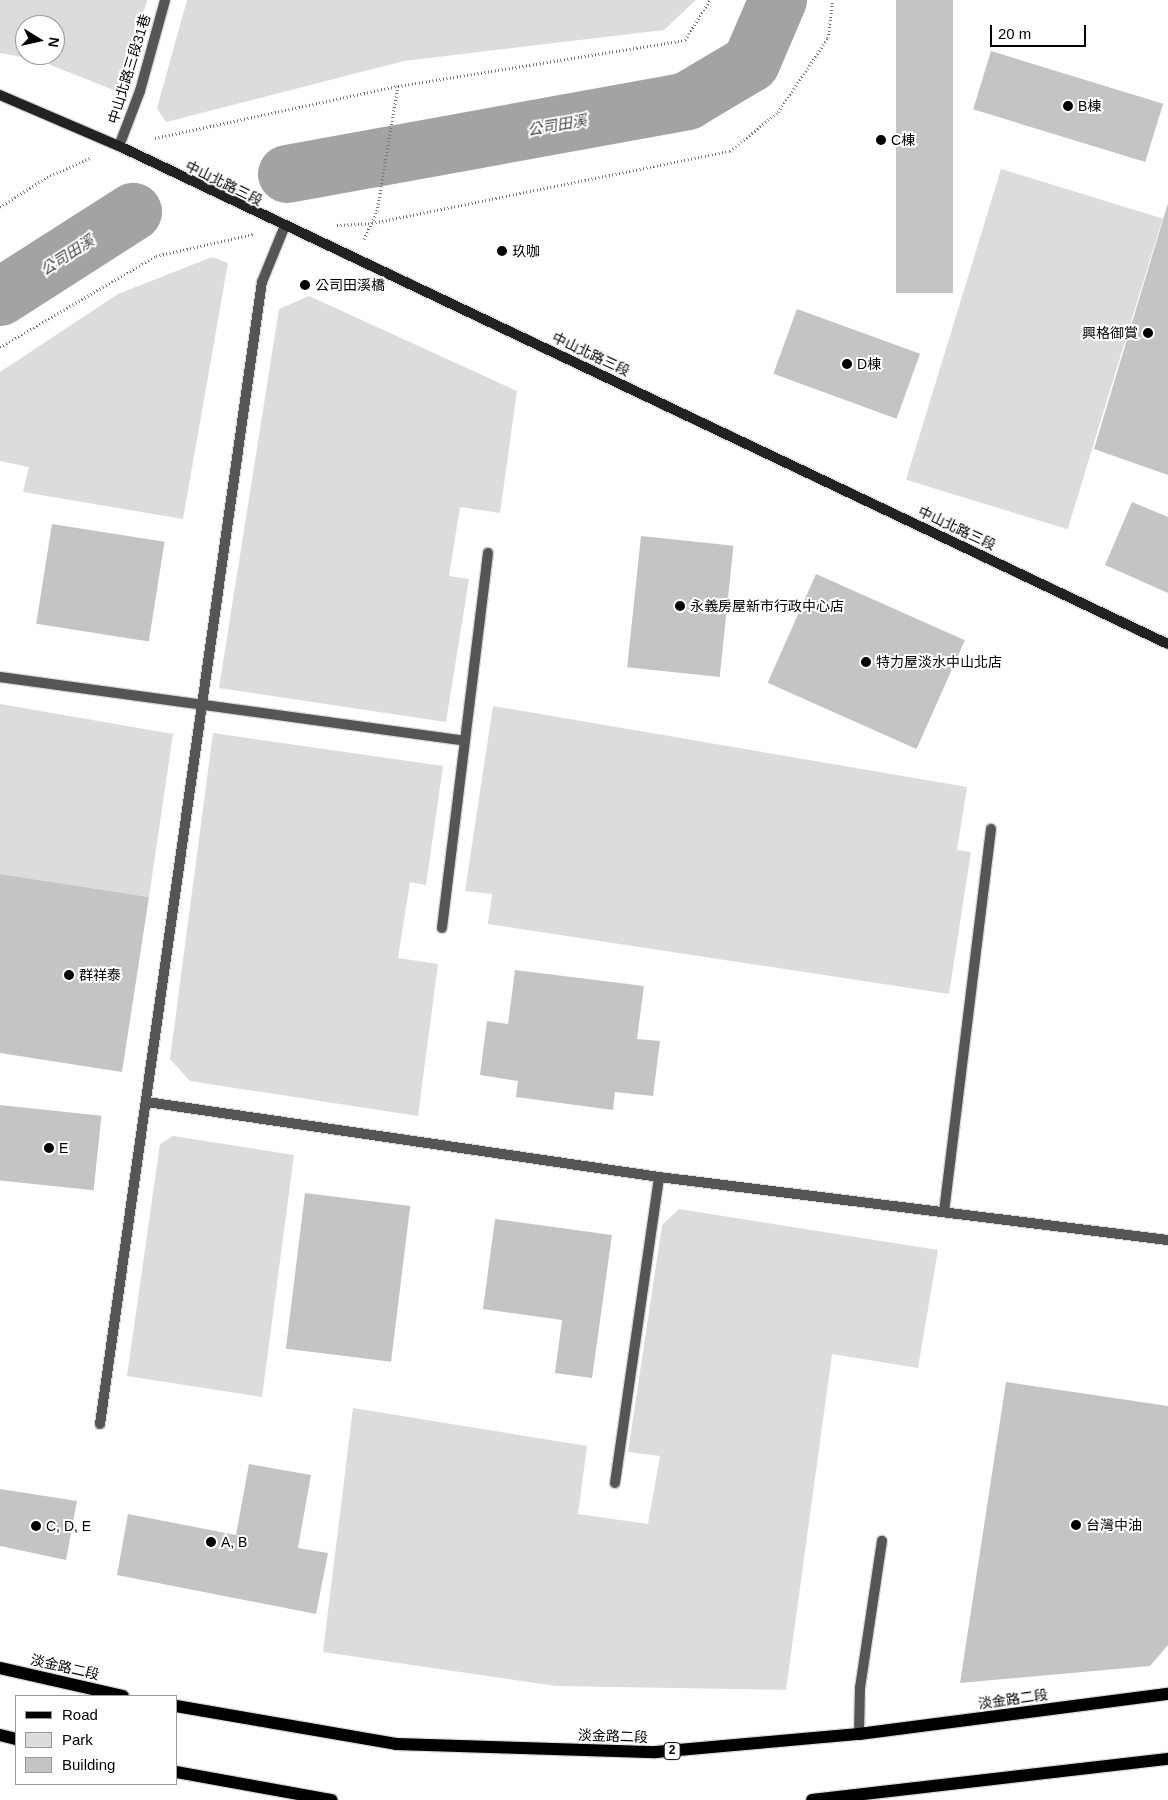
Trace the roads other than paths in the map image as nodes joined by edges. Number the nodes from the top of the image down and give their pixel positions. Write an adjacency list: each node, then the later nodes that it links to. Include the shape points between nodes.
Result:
1 (164, 0): 3 (street, 中山北路三段31巷, via 140,91)
2 (0, 95): 3 (street, 中山北路三段)
3 (118, 146): 4 (street, 中山北路三段)
4 (284, 228): 6 (street, 中山北路三段, via 354,257); 8 (street, via 262,282)
5 (488, 553): 9 (street)
6 (1168, 644)
7 (0, 677): 8 (street)
8 (204, 708): 9 (street); 12 (street)
9 (465, 741): 11 (street)
10 (991, 829): 14 (street)
11 (442, 928)
12 (147, 1102): 13 (street); 16 (street)
13 (659, 1177): 14 (street); 17 (street)
14 (944, 1212): 15 (street)
15 (1168, 1240)
16 (100, 1424)
17 (615, 1483)
18 (882, 1541): 23 (street, via 860,1688)
19 (0, 1668): 21 (main road, 淡金路二段)
20 (1168, 1694): 23 (main road, 淡金路二段 / 2)
21 (119, 1695)
22 (178, 1706): 23 (main road, 淡金路二段 / 2, via 396,1744 656,1752)
23 (859, 1734)
24 (0, 1736): 25 (main road)
25 (15, 1739)
26 (1168, 1759): 29 (main road)
27 (178, 1772): 28 (main road)
28 (331, 1800)
29 (812, 1800)

